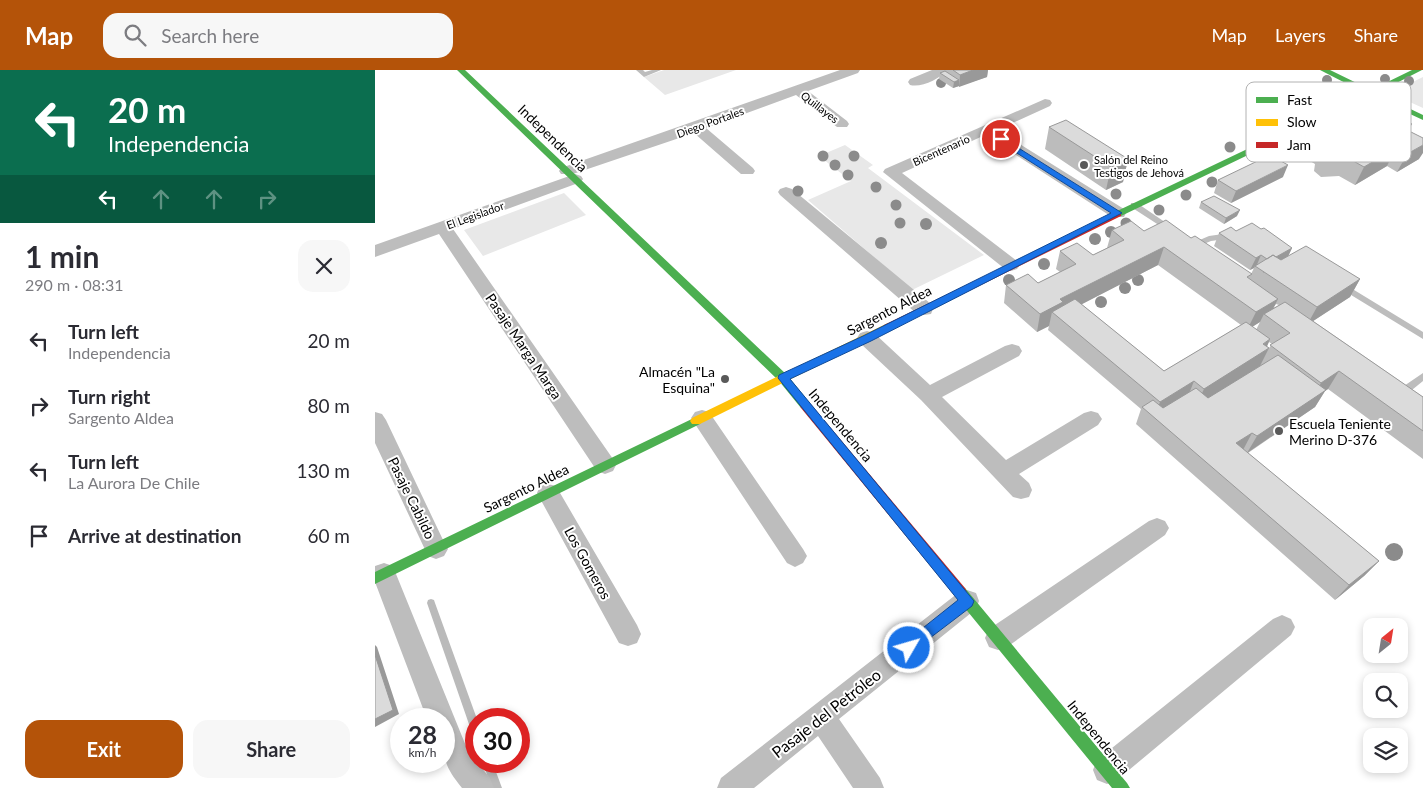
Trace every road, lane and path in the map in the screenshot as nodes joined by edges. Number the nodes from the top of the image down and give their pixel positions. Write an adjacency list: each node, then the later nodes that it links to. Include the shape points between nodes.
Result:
1 (461, 70): 20 (street, Independencia)
2 (639, 70): 3 (lane, via 644,75)
3 (658, 70)
4 (853, 70): 11 (street, Diego Portales)
5 (940, 70): 8 (street)
6 (1324, 70): 9 (street)
7 (1418, 70): 10 (street, Sargento Aldea)
8 (915, 82)
9 (1349, 82)
10 (1392, 82)
11 (798, 90): 15 (street, Quillayes); 16 (street, Diego Portales)
12 (1045, 103): 17 (street, Bicentenario)
13 (1411, 112): 14 (street)
14 (1423, 118)
15 (842, 124)
16 (696, 127): 19 (street); 20 (street, Diego Portales)
17 (986, 130): 23 (street); 27 (street, Bicentenario, via 891,172)
18 (1246, 152): 22 (street, Sargento Aldea)
19 (747, 171)
20 (571, 175): 24 (street, El Legislador); 34 (street, Independencia)
21 (786, 192): 29 (street)
22 (1134, 206): 23 (street, Sargento Aldea); 25 (lane, via 1191,242)
23 (1117, 213): 27 (street, Sargento Aldea)
24 (443, 227): 26 (street, El Legislador); 40 (street, Pasaje Marga Marga)
25 (1243, 234)
26 (375, 251)
27 (1011, 265): 29 (street, Sargento Aldea)
28 (1333, 279): 30 (lane)
29 (924, 309): 31 (street, Sargento Aldea)
30 (1423, 336)
31 (867, 338): 34 (street, Sargento Aldea); 36 (street)
32 (1012, 351): 36 (street)
33 (1423, 376): 35 (lane)
34 (783, 378): 37 (street, Sargento Aldea); 48 (street, Independencia)
35 (1404, 391)
36 (928, 395): 41 (street)
37 (702, 418): 40 (street, Sargento Aldea); 46 (street)
38 (1091, 419): 41 (street)
39 (377, 429): 45 (street, Pasaje Cabildo)
40 (605, 465): 43 (street, Sargento Aldea)
41 (1004, 472): 42 (street)
42 (1021, 490)
43 (549, 493): 45 (street, Sargento Aldea); 50 (street, Los Gomeros)
44 (1157, 528): 51 (street)
45 (436, 548): 47 (street, Sargento Aldea)
46 (795, 556)
47 (379, 576): 52 (street)
48 (967, 601): 51 (street, Independencia); 53 (street, Pasaje del Petróleo)
49 (1282, 627): 55 (street)
50 (628, 634)
51 (998, 638): 55 (street, Independencia)
52 (436, 708)
53 (821, 717): 57 (street, Pasaje del Petróleo); 58 (street)
54 (455, 753): 56 (street)
55 (1114, 779)
56 (480, 788)
57 (731, 788)
58 (870, 788)

